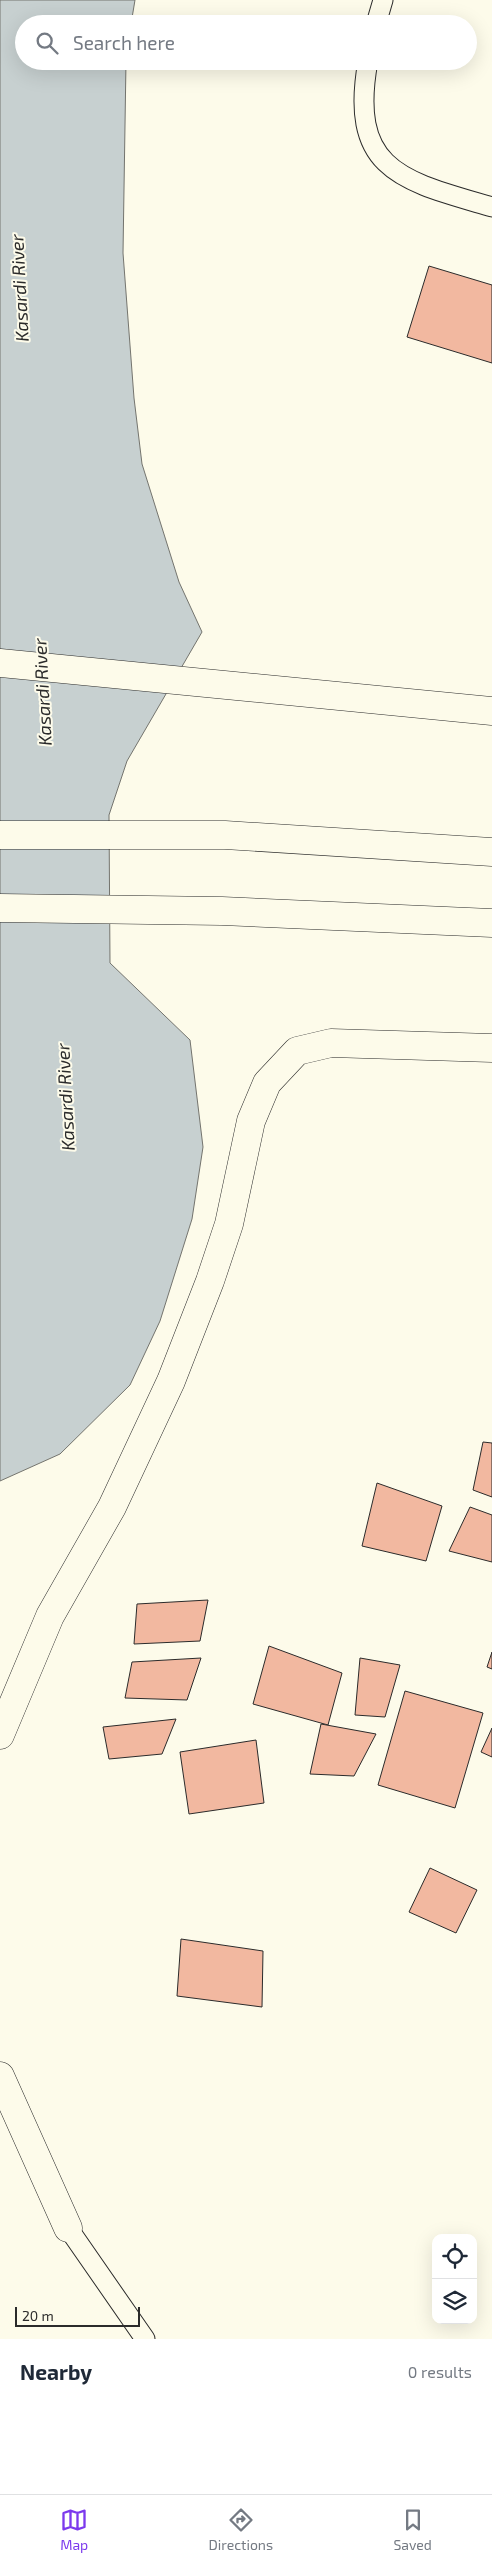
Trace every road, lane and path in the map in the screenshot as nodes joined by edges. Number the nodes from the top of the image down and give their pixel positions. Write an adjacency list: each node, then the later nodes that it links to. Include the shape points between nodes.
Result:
1 (383, 0): 2 (lane)
2 (379, 15)
3 (366, 70): 4 (lane, via 366,128 376,151 392,171 423,186)
4 (492, 207)
5 (0, 663): 6 (main road)
6 (492, 711)
7 (0, 835): 8 (main road, via 225,835)
8 (492, 852)
9 (0, 908): 10 (main road, via 222,911)
10 (492, 923)
11 (492, 1048): 12 (main road, via 330,1043 297,1051 267,1083 250,1121 229,1224 171,1381 112,1507 50,1616)
12 (0, 1736)
13 (0, 2076): 14 (main road)
14 (68, 2228): 15 (lane)
15 (145, 2339)

